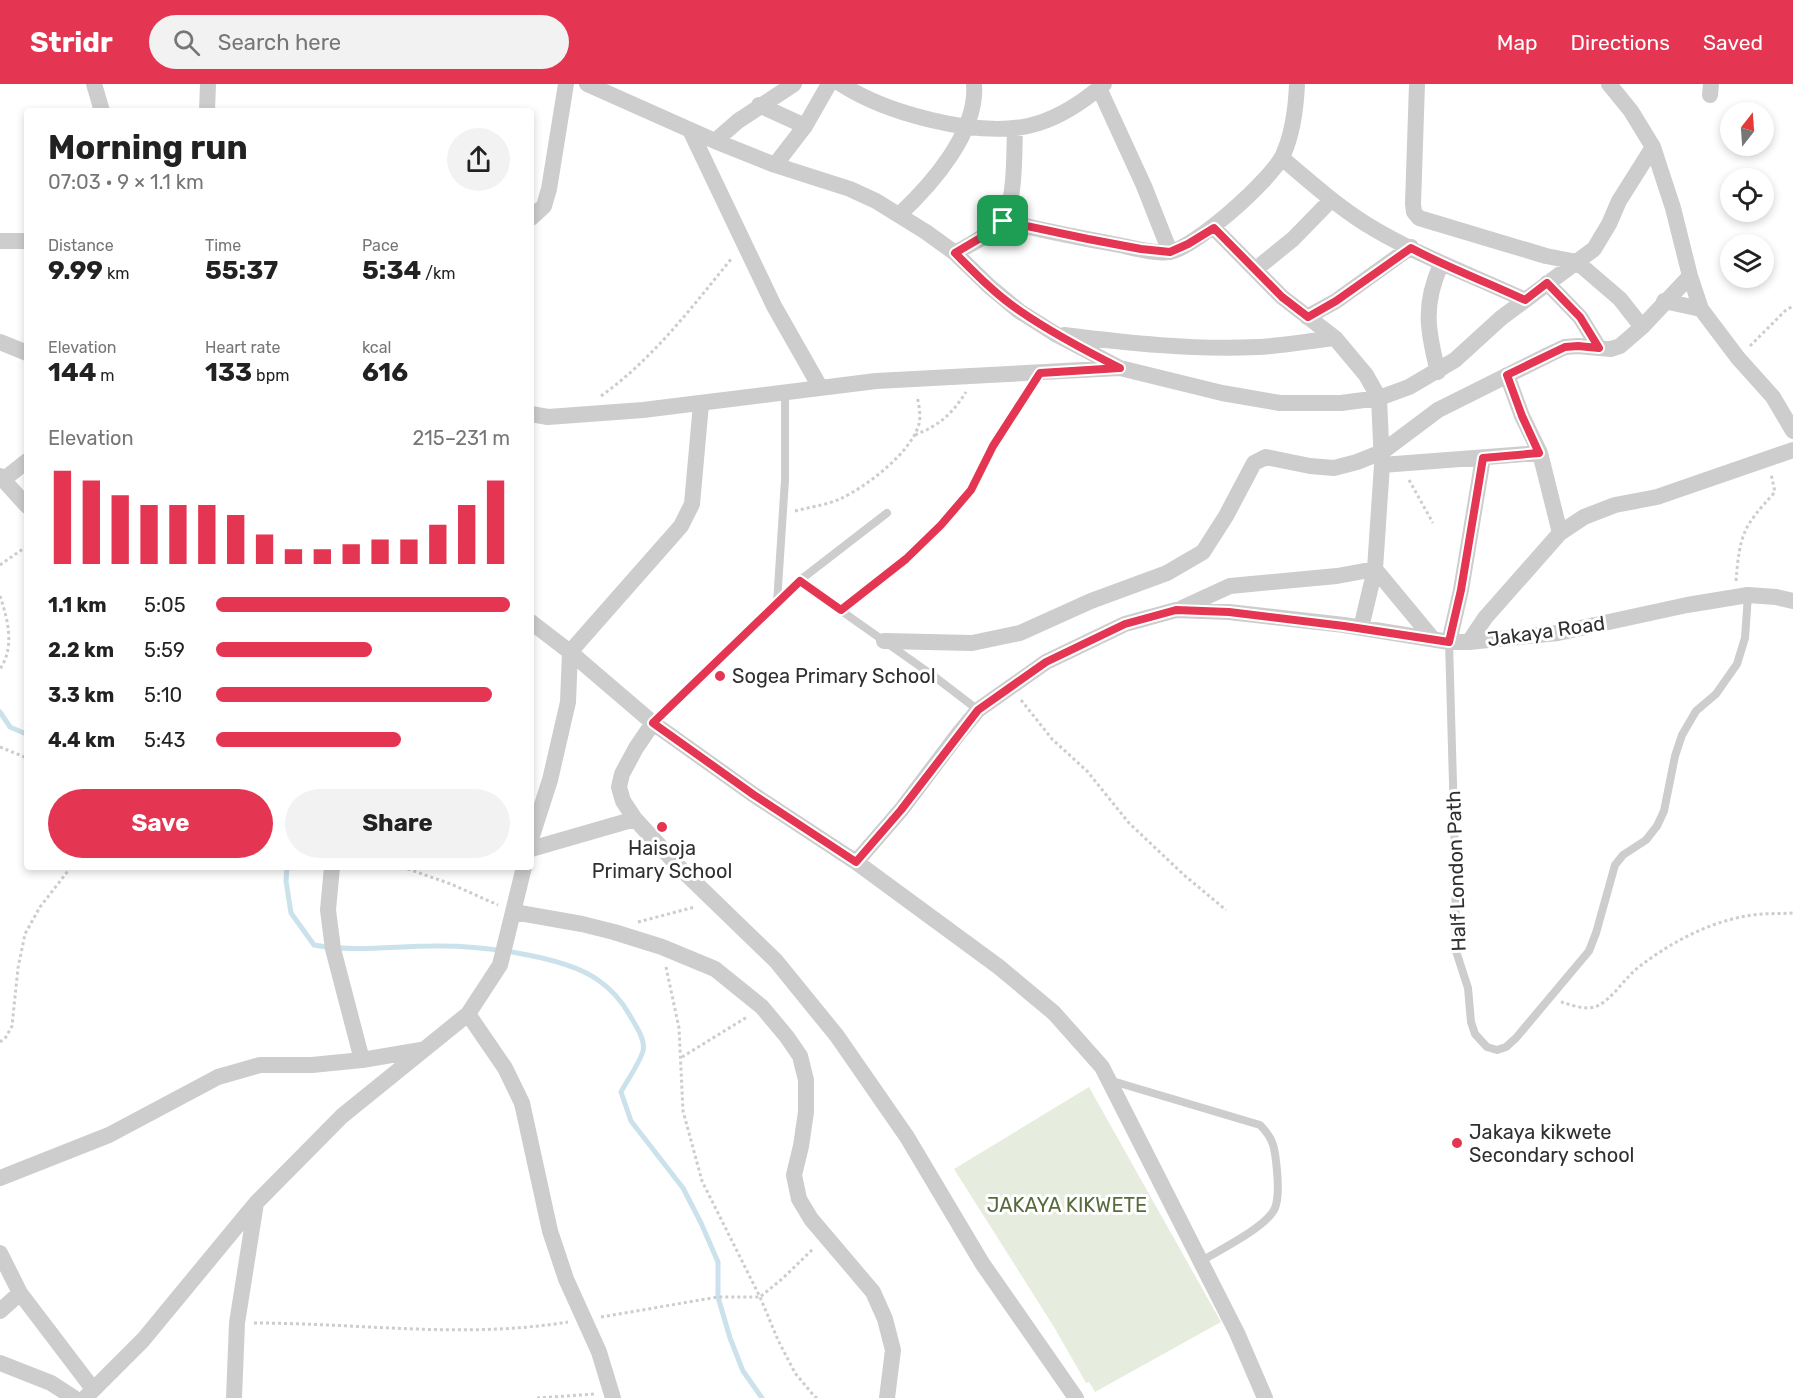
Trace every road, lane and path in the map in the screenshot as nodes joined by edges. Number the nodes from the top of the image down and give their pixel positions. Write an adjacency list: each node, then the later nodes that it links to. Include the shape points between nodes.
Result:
1 (94, 84): 14 (street)
2 (208, 84): 15 (street)
3 (566, 84): 25 (street, via 549,189 544,206)
4 (587, 84): 19 (street)
5 (794, 84): 13 (street)
6 (830, 84): 16 (street)
7 (841, 84): 17 (street, via 905,112)
8 (974, 84): 17 (street)
9 (1298, 84): 22 (street, via 1292,129)
10 (1418, 84): 35 (street, via 1413,204 1419,218 1546,256)
11 (1609, 84): 21 (street)
12 (1102, 86): 18 (street, via 1064,113); 33 (street)
13 (759, 105): 16 (street); 20 (street)
14 (101, 108)
15 (207, 108)
16 (805, 126): 23 (street)
17 (967, 126): 18 (street); 26 (street, via 939,171)
18 (1015, 128): 27 (street, via 1013,177)
19 (690, 130): 20 (street); 30 (street)
20 (715, 141): 23 (street)
21 (1653, 147): 35 (street, via 1594,249); 38 (street)
22 (1282, 158): 24 (street); 28 (street)
23 (775, 165): 26 (street, via 850,189)
24 (1332, 200): 32 (street); 37 (street)
25 (534, 215)
26 (899, 215): 34 (street)
27 (1003, 221): 33 (street); 34 (street)
28 (1214, 228): 33 (street); 37 (street)
29 (24, 241): 31 (street)
30 (744, 242): 58 (street, via 774,306); 61 (path, via 670,333 627,377)
31 (1, 245)
32 (1411, 248): 36 (street); 44 (street)
33 (1170, 252)
34 (955, 253): 46 (street, via 988,286)
35 (1577, 261): 39 (street); 45 (street, via 1620,299)
36 (1441, 264): 40 (street); 53 (street, via 1427,309)
37 (1256, 269): 44 (street)
38 (1690, 276): 41 (street); 43 (street)
39 (1547, 283): 40 (street); 49 (street, via 1580,317)
40 (1525, 300): 53 (street)
41 (1664, 301): 43 (street); 45 (street)
42 (1793, 306): 51 (path)
43 (1701, 309): 51 (street)
44 (1308, 317): 47 (street)
45 (1642, 327): 49 (street, via 1620,346)
46 (1057, 334): 47 (street, via 1209,348); 52 (street)
47 (1335, 338): 60 (street, via 1366,375)
48 (0, 342): 50 (street)
49 (1599, 348): 55 (street, via 1565,347)
50 (24, 352)
51 (1738, 358): 64 (street, via 1773,397)
52 (1120, 368): 54 (street); 60 (street, via 1280,403 1341,403)
53 (1438, 372): 60 (street)
54 (1040, 373): 56 (street); 87 (path, via 993,446 971,490 906,559)
55 (1507, 375): 67 (street); 69 (street, via 1438,410)
56 (976, 376): 57 (street); 65 (path, via 951,413)
57 (914, 379): 58 (street); 65 (path, via 919,423)
58 (820, 387): 59 (street)
59 (785, 392): 62 (street); 76 (lane)
60 (1379, 398): 69 (street)
61 (598, 399)
62 (701, 404): 63 (street, via 548,417); 94 (street, via 692,504 681,526)
63 (534, 415)
64 (1793, 430)
65 (914, 436): 76 (path, via 870,482 839,499)
66 (1793, 450): 70 (street)
67 (1539, 453): 68 (street); 78 (street)
68 (1483, 458): 72 (street); 91 (street, via 1461,590)
69 (1382, 459): 72 (street); 81 (street); 92 (street, via 1334,468 1266,457 1254,463 1203,552 1167,573 1020,633 972,643)
70 (1768, 460): 78 (street, via 1657,497 1615,506 1584,517); 84 (path, via 1775,492 1744,529 1738,551)
71 (24, 463): 73 (street)
72 (1401, 464): 77 (path)
73 (2, 478): 74 (street)
74 (24, 503)
75 (887, 513): 82 (lane)
76 (782, 515): 86 (lane)
77 (1433, 523)
78 (1560, 533): 93 (street, via 1485,618)
79 (24, 548): 80 (path)
80 (0, 565)
81 (1375, 569): 88 (street, via 1230,586); 90 (street); 91 (street)
82 (800, 581): 86 (lane); 87 (lane)
83 (0, 596): 95 (path, via 9,636)
84 (1741, 596): 85 (street, Jakaya Road); 93 (street, Jakaya Road, via 1558,633); 115 (lane, Half London Path, via 1745,638 1737,664 1716,694 1696,711 1682,735 1657,826 1616,865 1589,951)
85 (1793, 601)
86 (777, 603): 98 (lane)
87 (841, 610): 92 (lane)
88 (1176, 610): 90 (street, Jakaya Road, via 1229,612); 96 (street, Jakaya Road, via 1125,624 1046,662)
89 (534, 624): 94 (street)
90 (1361, 628): 91 (street, Jakaya Road)
91 (1441, 640): 93 (street, Jakaya Road); 115 (lane, Half London Path, via 1455,844 1455,951 1468,988 1475,1034 1487,1047 1506,1047)
92 (884, 641): 97 (lane)
93 (1469, 642)
94 (570, 652): 98 (street); 102 (street, via 568,702)
95 (0, 669)
96 (1010, 687): 97 (street, Jakaya Road); 110 (path, via 1129,823)
97 (978, 710): 104 (street, Jakaya Road)
98 (653, 723): 101 (street, via 636,748 619,786); 104 (street)
99 (0, 747): 100 (path)
100 (24, 757)
101 (635, 819): 103 (street); 109 (street)
102 (534, 830)
103 (534, 848)
104 (856, 862): 122 (street, via 999,967 1044,1006 1102,1067)
105 (69, 870): 118 (path, via 25,934 12,1026)
106 (332, 870): 121 (street, via 328,910 333,949)
107 (411, 870): 111 (path)
108 (523, 870): 111 (street)
109 (716, 902): 113 (path, via 647,918); 141 (street, via 777,961 837,1036 907,1137 982,1263)
110 (1226, 910)
111 (514, 912): 113 (street); 117 (street, via 501,965)
112 (1793, 913): 115 (path, via 1754,914 1684,937 1641,965 1596,1007)
113 (614, 932): 114 (street)
114 (662, 947): 116 (street, via 715,969); 120 (path)
115 (1551, 999)
116 (762, 1007): 120 (path); 125 (street, via 801,1056 806,1112 794,1175 799,1199)
117 (468, 1014): 119 (street); 131 (street, via 505,1068 522,1103 550,1231)
118 (0, 1042)
119 (423, 1050): 121 (street); 124 (street, via 342,1116)
120 (682, 1057): 129 (path, via 683,1111 702,1180)
121 (362, 1060): 123 (street, via 260,1065 218,1077 109,1135)
122 (1108, 1080): 127 (street); 127 (lane, via 1260,1125 1271,1136 1278,1184 1275,1207 1266,1221)
123 (0, 1178)
124 (255, 1203): 132 (street); 134 (street, via 143,1340)
125 (825, 1235): 129 (path); 140 (street, via 873,1292 885,1319 893,1350)
126 (0, 1253): 128 (street)
127 (1200, 1262): 142 (street)
128 (20, 1293): 130 (street); 134 (street)
129 (760, 1297): 131 (path, via 718,1297); 139 (path, via 795,1373)
130 (0, 1311)
131 (583, 1320): 132 (path, via 532,1328 461,1329); 135 (street)
132 (237, 1323): 137 (street)
133 (0, 1363): 136 (street, via 51,1383)
134 (89, 1393)
135 (612, 1396): 138 (path)
136 (74, 1398)
137 (234, 1398)
138 (537, 1398)
139 (816, 1398)
140 (887, 1398)
141 (1076, 1398)
142 (1265, 1398)

